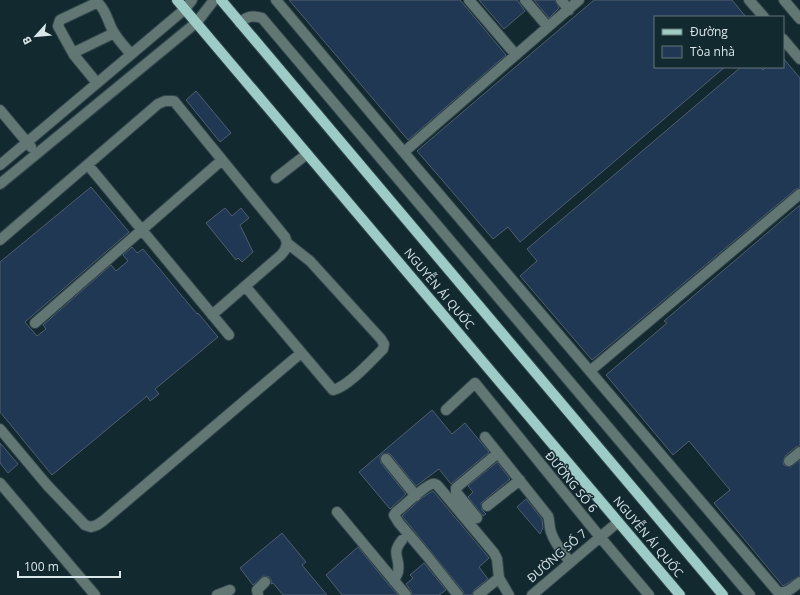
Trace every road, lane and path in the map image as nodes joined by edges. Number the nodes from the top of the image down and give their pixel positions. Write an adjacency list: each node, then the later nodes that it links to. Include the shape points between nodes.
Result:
1 (177, 0): 12 (main road, NGUYỄN ÁI QUỐC)
2 (192, 0): 12 (street)
3 (214, 0): 16 (street)
4 (221, 0): 17 (main road, NGUYỄN ÁI QUỐC)
5 (276, 0): 28 (street)
6 (469, 0): 23 (street)
7 (525, 0): 18 (street)
8 (561, 0): 13 (street)
9 (579, 0): 13 (street)
10 (749, 0): 14 (street)
11 (784, 0): 15 (street)
12 (185, 10): 16 (main road, NGUYỄN ÁI QUỐC); 22 (street)
13 (569, 10): 18 (street)
14 (763, 16)
15 (800, 19)
16 (197, 22): 29 (street); 30 (main road, NGUYỄN ÁI QUỐC)
17 (240, 23): 78 (main road, NGUYỄN ÁI QUỐC); 79 (street, via 246,17 262,18)
18 (548, 27): 23 (street)
19 (114, 33): 21 (street); 21 (street, via 100,5 96,3 60,20 58,26); 22 (street)
20 (784, 40): 24 (street)
21 (73, 53): 25 (street)
22 (131, 54): 25 (street)
23 (516, 55): 28 (street)
24 (800, 59)
25 (97, 83): 27 (street)
26 (0, 110): 27 (street)
27 (27, 142): 29 (street); 32 (street)
28 (404, 152): 45 (street)
29 (36, 153): 35 (street)
30 (307, 154): 34 (street); 59 (main road, NGUYỄN ÁI QUỐC)
31 (222, 160): 33 (street, via 174,101 170,101 158,104); 37 (street); 39 (street)
32 (0, 165)
33 (88, 165): 37 (street); 38 (street)
34 (276, 178)
35 (0, 184)
36 (800, 194): 45 (street)
37 (142, 230): 41 (street); 42 (street)
38 (0, 240)
39 (288, 243): 40 (street, via 281,255); 44 (street, via 310,261 384,344 383,349 362,370 339,389 333,390)
40 (245, 286): 41 (street); 44 (street)
41 (212, 315): 43 (street)
42 (35, 323)
43 (229, 335)
44 (301, 353): 47 (street, via 103,521 90,527 85,525 47,485)
45 (590, 371): 66 (street, via 778,592 789,591)
46 (446, 410): 60 (street, ĐƯỜNG SỐ 6, via 475,384)
47 (0, 429)
48 (485, 437): 50 (street)
49 (800, 452): 52 (street)
50 (498, 453): 53 (street); 58 (street, via 455,490)
51 (386, 459): 55 (street)
52 (789, 461)
53 (520, 480): 56 (street); 62 (street, via 548,516 553,539)
54 (0, 483): 68 (street)
55 (416, 496): 63 (street, via 432,484 436,484 494,553); 72 (street, via 396,512 396,520)
56 (487, 506)
57 (337, 512): 64 (street)
58 (477, 518)
59 (618, 522): 60 (street, ĐƯỜNG SỐ 7); 77 (main road, NGUYỄN ÁI QUỐC)
60 (600, 537): 62 (street, ĐƯỜNG SỐ 7); 76 (street, ĐƯỜNG SỐ 6)
61 (402, 540): 64 (street, via 397,546 398,571)
62 (570, 562): 75 (street, ĐƯỜNG SỐ 7)
63 (499, 578): 73 (street); 74 (street)
64 (394, 581): 71 (street)
65 (265, 582): 70 (street, via 257,590)
66 (800, 582)
67 (230, 590): 69 (street)
68 (95, 595)
69 (218, 595)
70 (258, 595)
71 (406, 595)
72 (458, 595)
73 (478, 595)
74 (508, 595)
75 (532, 595)
76 (649, 595)
77 (680, 595)
78 (723, 595)
79 (750, 595)

